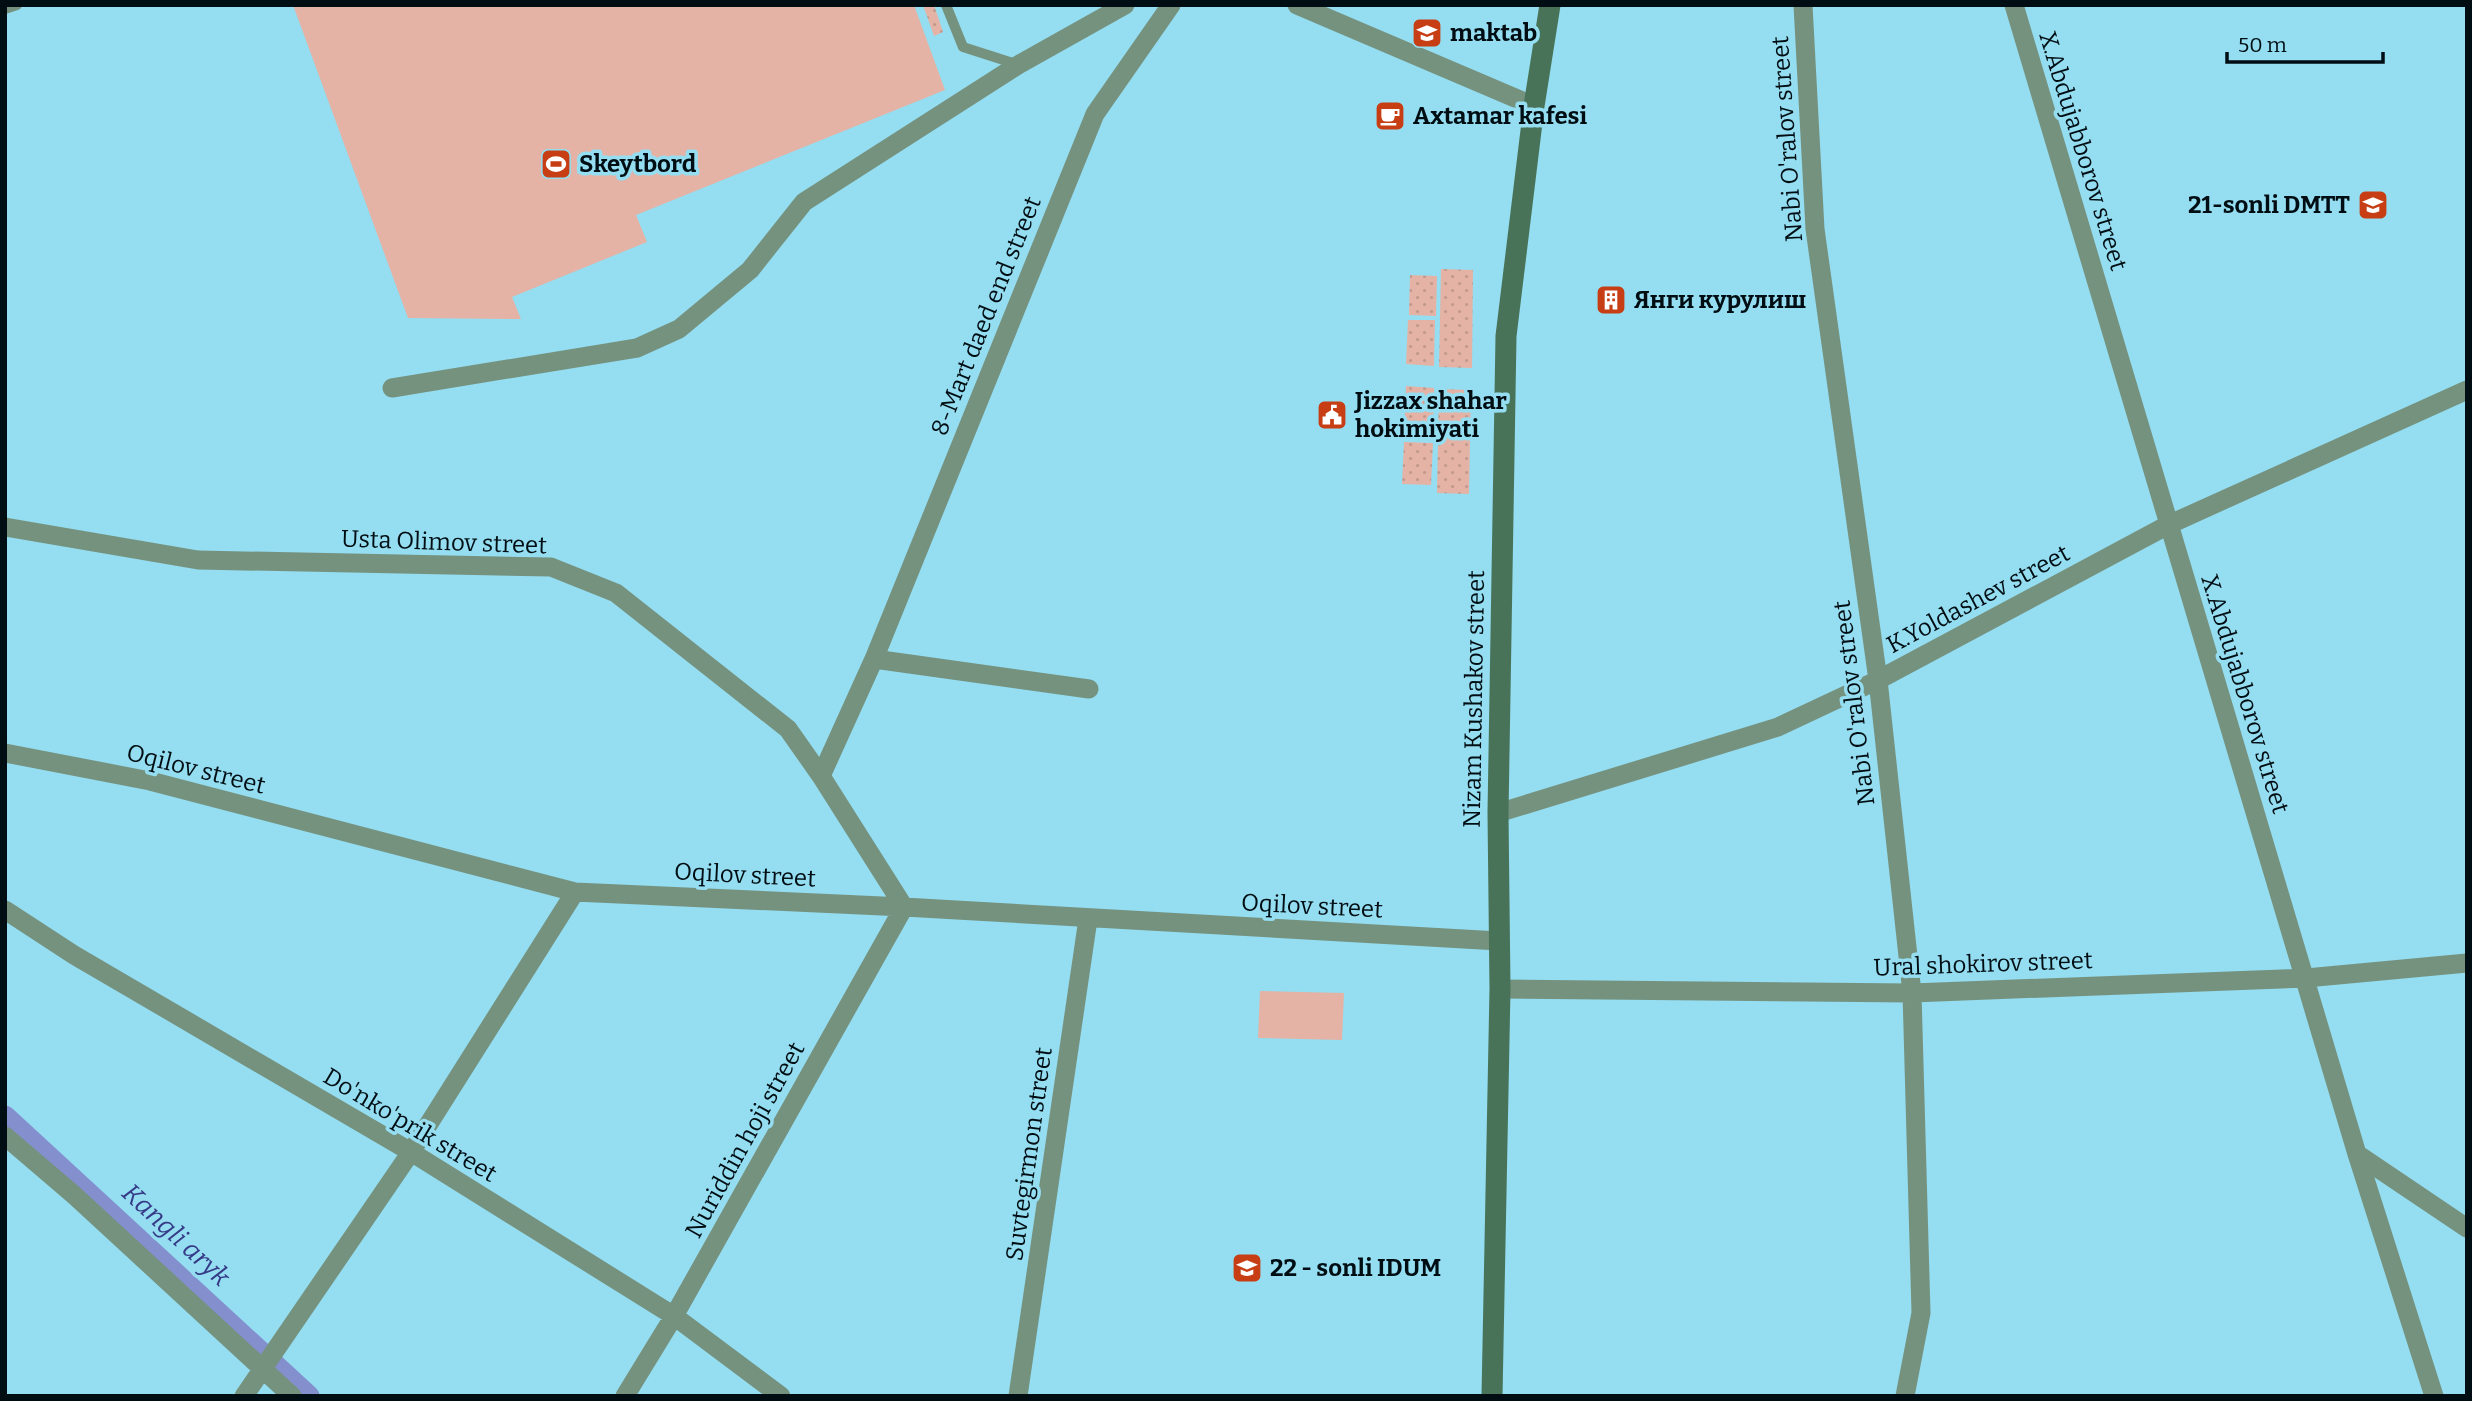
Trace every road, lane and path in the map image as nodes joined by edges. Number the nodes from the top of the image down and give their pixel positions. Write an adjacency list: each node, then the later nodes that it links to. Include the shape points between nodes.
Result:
1 (17, 5): 9 (lane)
2 (946, 5): 10 (lane, via 963,47)
3 (1125, 5): 10 (street)
4 (1171, 5): 16 (street, 8-Mart daed end street, via 1095,114)
5 (1297, 5): 11 (street)
6 (1550, 5): 11 (main road, Nizam Kushakov street)
7 (1803, 5): 17 (street, Nabi O'ralov street, via 1815,229)
8 (2014, 5): 14 (street, X.Abdujabborov street)
9 (5, 9)
10 (1018, 65): 12 (street, via 804,202 750,270 679,329 637,348)
11 (1534, 106): 21 (main road, Nizam Kushakov street, via 1506,336)
12 (392, 388)
13 (2467, 390): 14 (street, K.Yoldashev street)
14 (2168, 526): 17 (street, K.Yoldashev street); 28 (street, X.Abdujabborov street)
15 (5, 527): 20 (street, Usta Olimov street, via 198,560 551,567 616,593 788,729)
16 (874, 659): 18 (street); 20 (street, 8-Mart daed end street)
17 (1878, 680): 21 (street, K.Yoldashev street, via 1778,727); 30 (street, Nabi O'ralov street)
18 (1089, 690)
19 (5, 753): 22 (street, Oqilov street, via 150,781)
20 (821, 776): 23 (street, Usta Olimov street)
21 (1498, 813): 26 (main road, Nizam Kushakov street)
22 (575, 892): 23 (street, Oqilov street); 32 (street)
23 (904, 907): 25 (street, Oqilov street); 35 (street, Nuriddin hoji street)
24 (5, 909): 32 (street, Do'nko'prik street, via 74,955)
25 (1088, 919): 26 (street, Oqilov street); 41 (street, Suvtegirmon street)
26 (1499, 941): 29 (main road, Nizam Kushakov street)
27 (2467, 963): 28 (street, Ural shokirov street)
28 (2306, 978): 30 (street, Ural shokirov street); 33 (street, X.Abdujabborov street)
29 (1500, 989): 30 (street, Ural shokirov street); 42 (main road, Nizam Kushakov street)
30 (1912, 993): 43 (street, Nabi O'ralov street, via 1921,1313)
31 (5, 1136): 36 (street)
32 (411, 1152): 35 (street, Do'nko'prik street); 36 (street)
33 (2357, 1154): 34 (street); 44 (street, X.Abdujabborov street)
34 (2467, 1228)
35 (674, 1316): 39 (street, Nuriddin hoji street); 40 (street, Do'nko'prik street)
36 (269, 1362): 37 (street); 38 (street)
37 (244, 1396)
38 (292, 1396)
39 (625, 1396)
40 (781, 1396)
41 (1018, 1396)
42 (1492, 1396)
43 (1905, 1396)
44 (2434, 1396)

